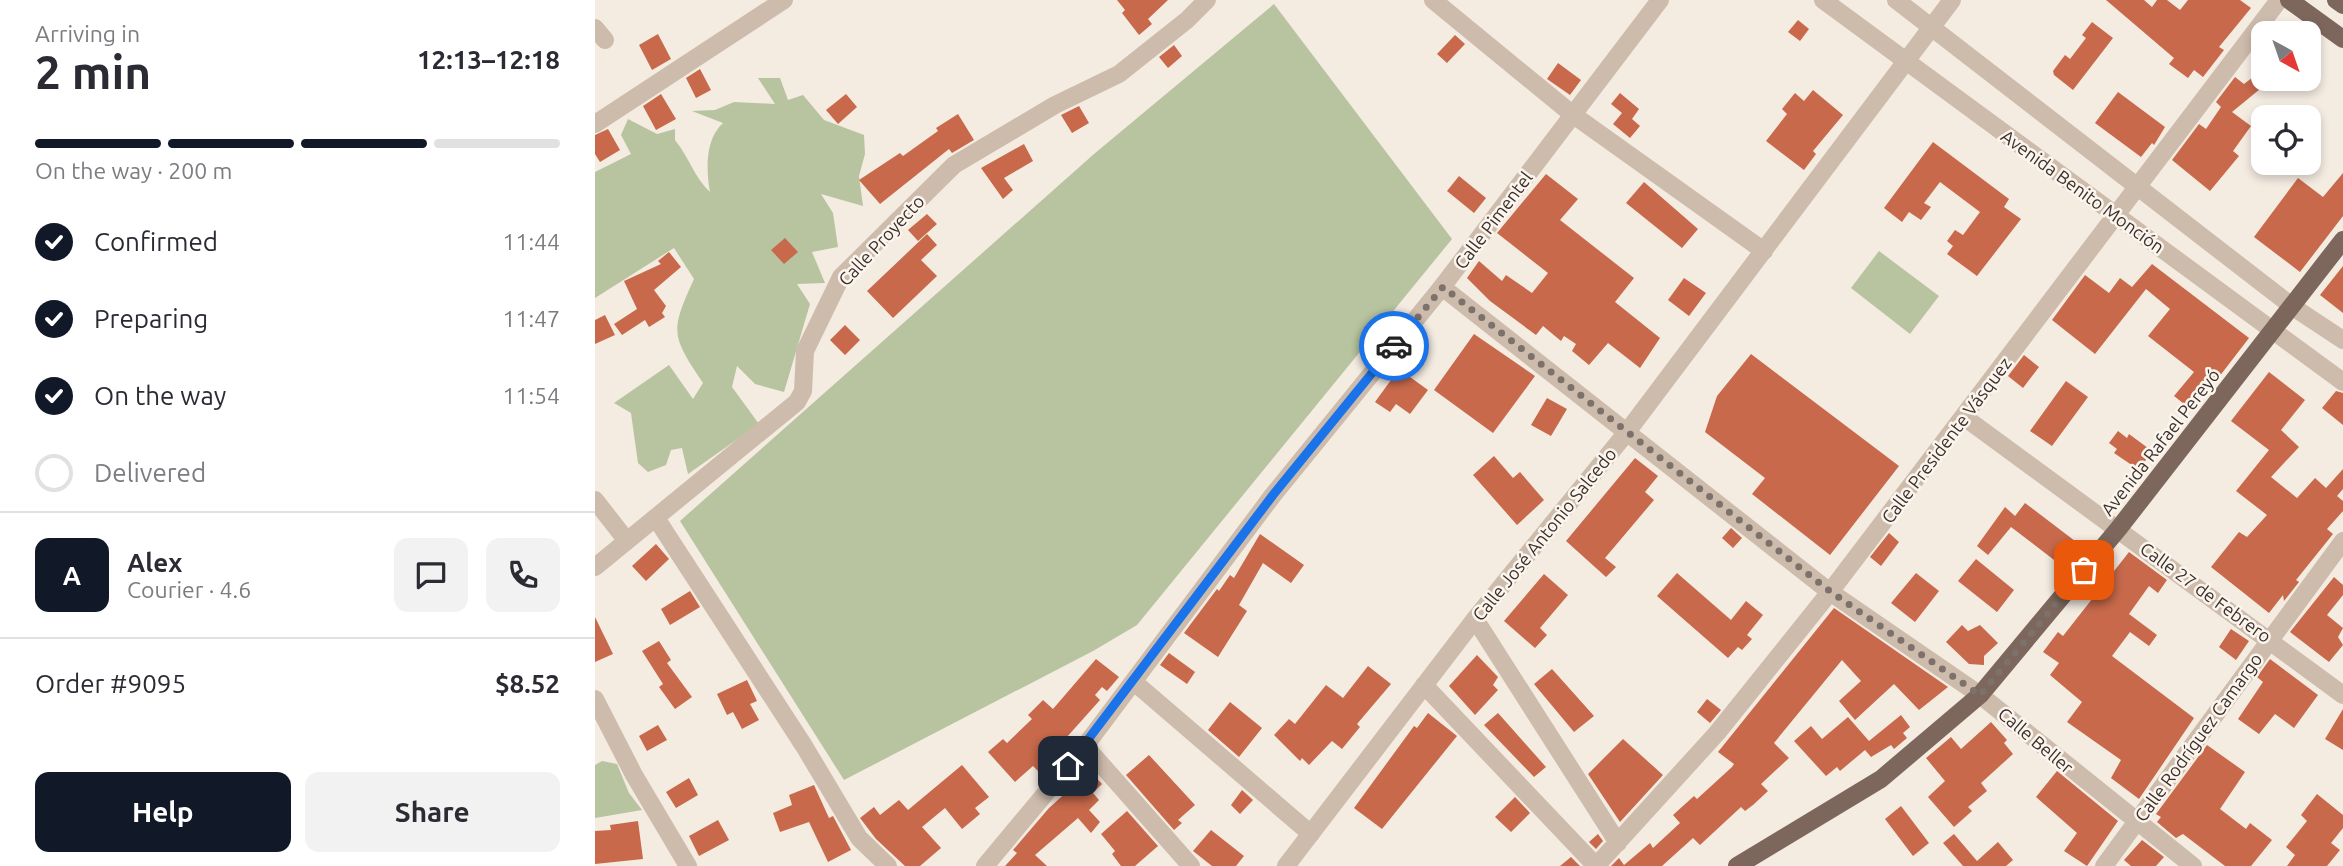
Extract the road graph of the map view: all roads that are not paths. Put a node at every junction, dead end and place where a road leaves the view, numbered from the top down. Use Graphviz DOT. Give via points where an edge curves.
graph roads {
  1 [pos="785,0"];
  2 [pos="1207,0"];
  3 [pos="1433,0"];
  4 [pos="1660,0"];
  5 [pos="1823,0"];
  6 [pos="1896,0"];
  7 [pos="1952,0"];
  8 [pos="2279,0"];
  9 [pos="2289,0"];
  10 [pos="2336,0"];
  11 [pos="2343,5"];
  12 [pos="1933,26"];
  13 [pos="2343,39"];
  14 [pos="1905,62"];
  15 [pos="1572,114"];
  16 [pos="595,124"];
  17 [pos="2138,185"];
  18 [pos="2115,212"];
  19 [pos="2343,240"];
  20 [pos="1764,251"];
  21 [pos="1443,287"];
  22 [pos="2293,307"];
  23 [pos="2273,333"];
  24 [pos="2343,340"];
  25 [pos="2343,382"];
  26 [pos="1964,417"];
  27 [pos="1627,432"];
  28 [pos="595,500"];
  29 [pos="656,518"];
  30 [pos="2119,528"];
  31 [pos="627,541"];
  32 [pos="2343,541"];
  33 [pos="595,567"];
  34 [pos="1831,592"];
  35 [pos="1475,620"];
  36 [pos="2270,638"];
  37 [pos="1134,682"];
  38 [pos="1424,685"];
  39 [pos="1980,695"];
  40 [pos="2343,695"];
  41 [pos="595,699"];
  42 [pos="1085,746"];
  43 [pos="2136,823"];
  44 [pos="1311,834"];
  45 [pos="1618,844"];
  46 [pos="688,866"];
  47 [pos="888,866"];
  48 [pos="985,866"];
  49 [pos="1191,866"];
  50 [pos="1286,866"];
  51 [pos="1596,866"];
  52 [pos="1737,866"];
  53 [pos="2104,866"];
  54 [pos="2193,866"];
  1 -- 16 [label="street"];
  2 -- 29 [label="street, Calle Proyecto" via="1119,74 954,164 841,277 805,351 803,391 797,402"];
  3 -- 15 [label="street"];
  4 -- 15 [label="street, Calle Pimentel"];
  5 -- 14 [label="street, Avenida Benito Monción"];
  6 -- 12 [label="street, Avenida Benito Monción"];
  7 -- 12 [label="street, Calle José Antonio Salcedo"];
  8 -- 17 [label="street, Calle Presidente Vásquez"];
  9 -- 13 [label="main road"];
  10 -- 11 [label="main road"];
  12 -- 14 [label="street, Calle José Antonio Salcedo"];
  12 -- 17 [label="street, Avenida Benito Monción"];
  14 -- 18 [label="street, Avenida Benito Monción"];
  14 -- 20 [label="street, Calle José Antonio Salcedo"];
  15 -- 20 [label="street"];
  15 -- 21 [label="street, Calle Pimentel"];
  17 -- 18 [label="street, Calle Presidente Vásquez"];
  17 -- 22 [label="street, Avenida Benito Monción"];
  18 -- 23 [label="street, Avenida Benito Monción"];
  18 -- 26 [label="street, Calle Presidente Vásquez"];
  19 -- 22 [label="main road, Avenida Rafael Pereyó"];
  20 -- 27 [label="street, Calle José Antonio Salcedo"];
  21 -- 27 [label="street, Calle Beller"];
  21 -- 37 [label="street, Calle Pimentel" via="1273,495"];
  22 -- 23 [label="main road, Avenida Rafael Pereyó"];
  22 -- 24 [label="street, Avenida Benito Monción"];
  23 -- 25 [label="street, Avenida Benito Monción"];
  23 -- 30 [label="main road, Avenida Rafael Pereyó"];
  26 -- 30 [label="street, Calle 27 de Febrero"];
  26 -- 34 [label="street, Calle Presidente Vásquez"];
  27 -- 34 [label="street, Calle Beller"];
  27 -- 35 [label="street, Calle José Antonio Salcedo"];
  28 -- 31 [label="street"];
  29 -- 31 [label="street, Calle Proyecto"];
  29 -- 47 [label="street" via="859,838"];
  30 -- 36 [label="street, Calle 27 de Febrero"];
  30 -- 39 [label="main road, Avenida Rafael Pereyó"];
  31 -- 33 [label="street, Calle Proyecto"];
  32 -- 36 [label="street, Calle Rodríguez Camargo"];
  34 -- 39 [label="street, Calle Beller"];
  34 -- 45 [label="street, Calle Presidente Vásquez" via="1717,733"];
  35 -- 38 [label="street, Calle José Antonio Salcedo"];
  35 -- 45 [label="street"];
  36 -- 40 [label="street, Calle 27 de Febrero"];
  36 -- 43 [label="street, Calle Rodríguez Camargo"];
  37 -- 42 [label="street, Calle Pimentel"];
  37 -- 44 [label="street"];
  38 -- 44 [label="street, Calle José Antonio Salcedo"];
  38 -- 51 [label="street"];
  39 -- 43 [label="street, Calle Beller"];
  39 -- 52 [label="main road, Avenida Rafael Pereyó" via="1881,779"];
  41 -- 46 [label="street"];
  42 -- 48 [label="street, Calle Pimentel"];
  42 -- 49 [label="street"];
  43 -- 53 [label="street, Calle Rodríguez Camargo"];
  43 -- 54 [label="street, Calle Beller"];
  44 -- 50 [label="street, Calle José Antonio Salcedo"];
  45 -- 51 [label="street, Calle Presidente Vásquez"];
}
